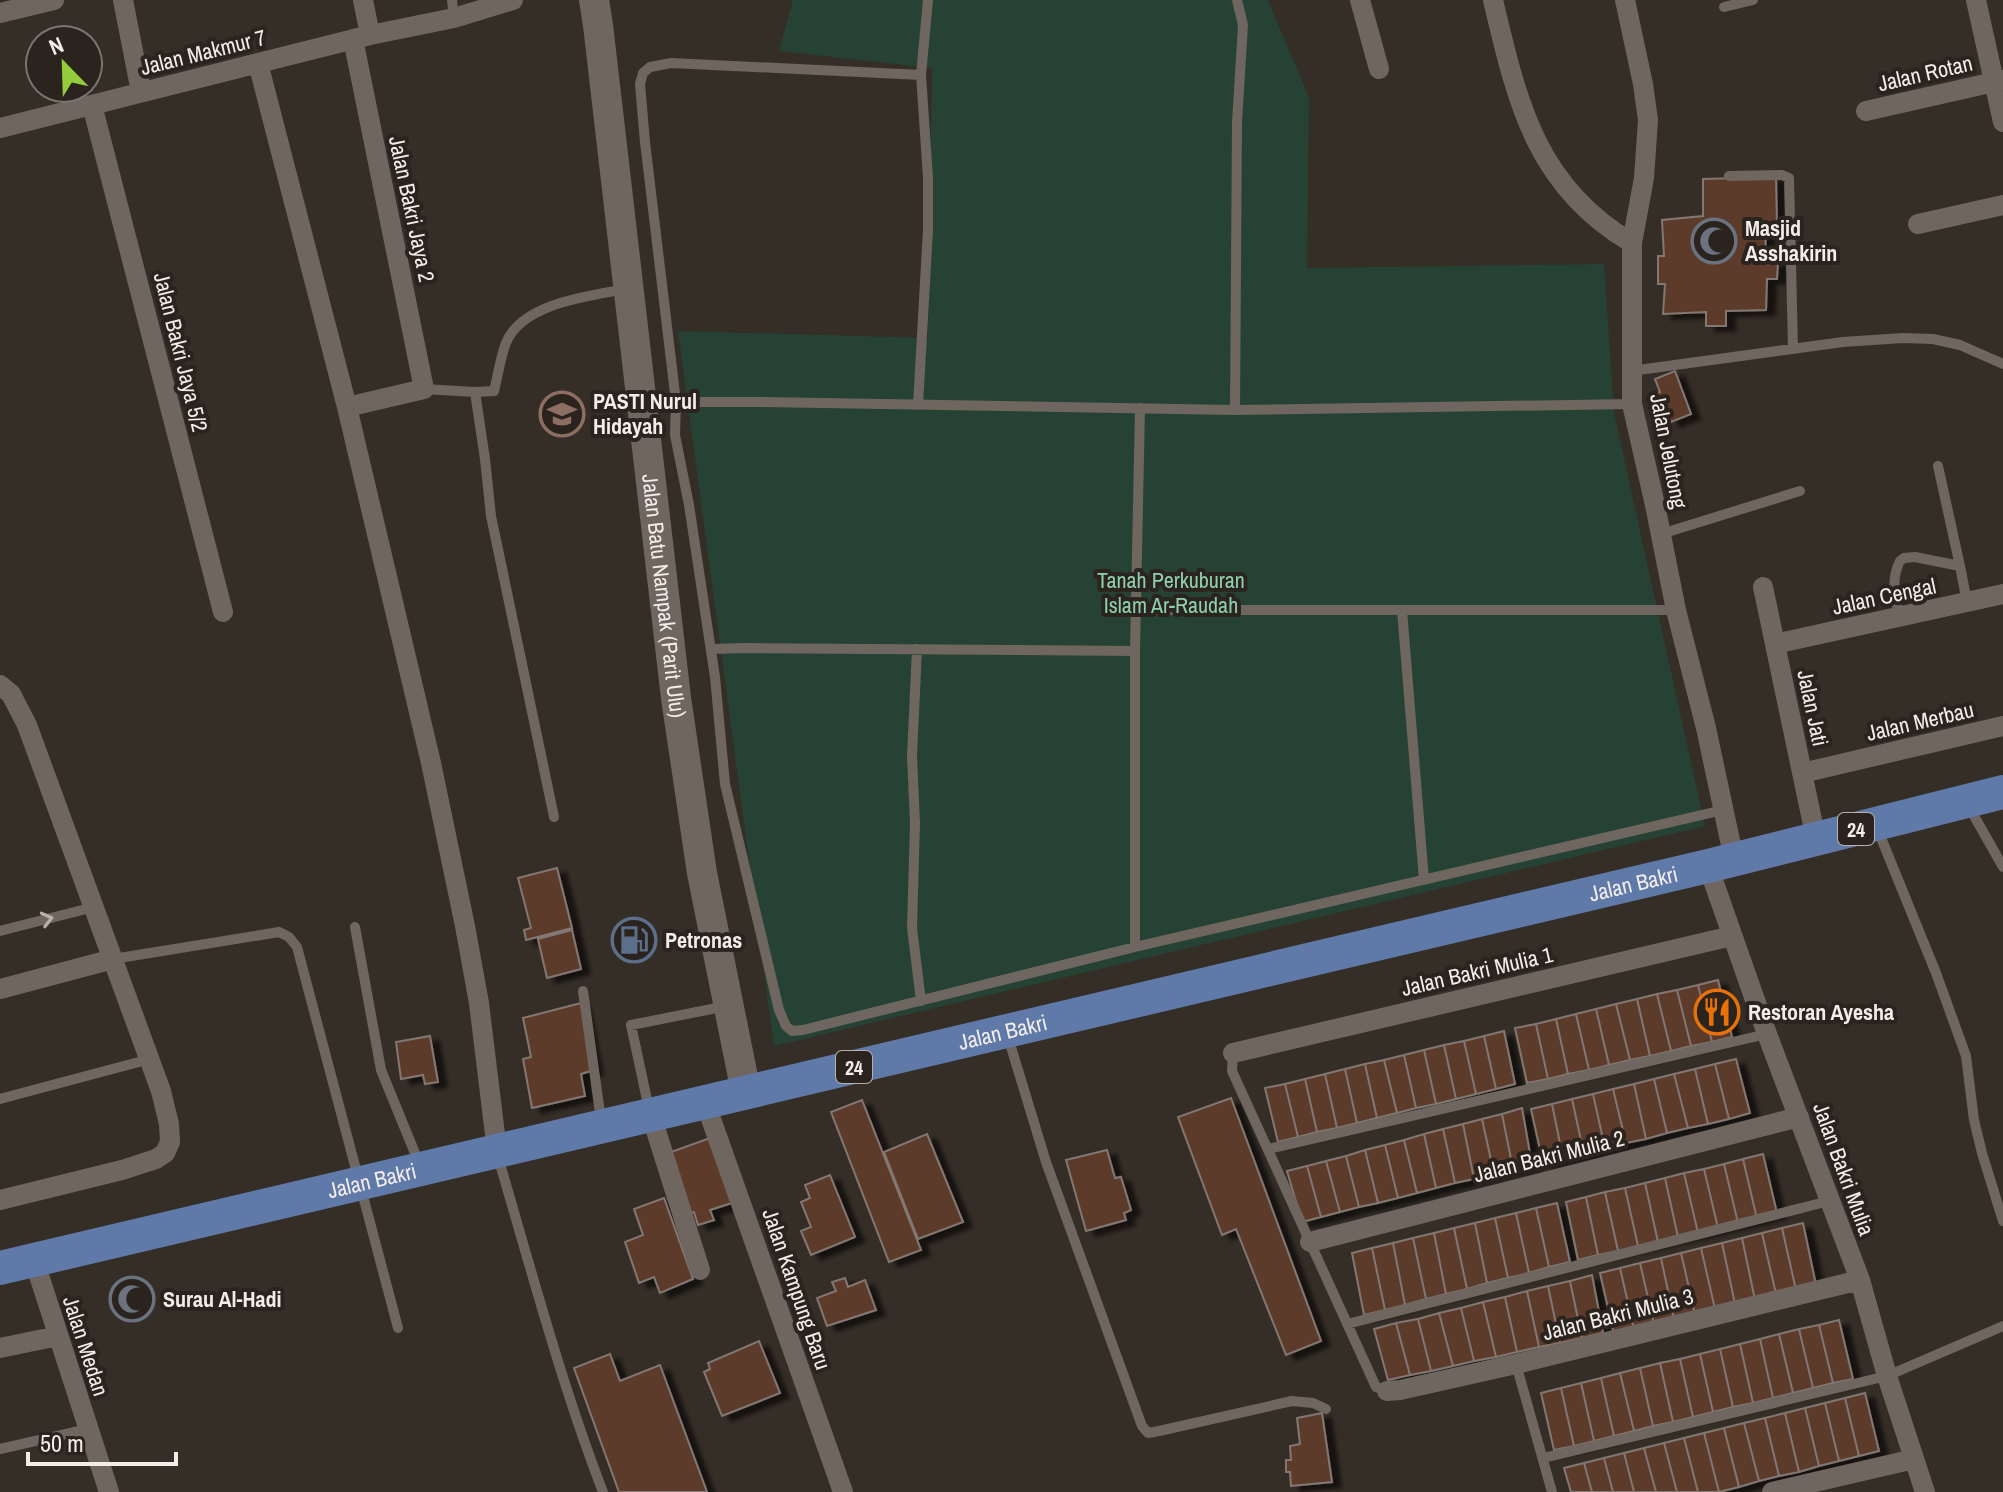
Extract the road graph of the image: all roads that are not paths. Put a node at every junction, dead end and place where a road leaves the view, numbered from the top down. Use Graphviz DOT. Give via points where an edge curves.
graph roads {
  1 [pos="54,0"];
  2 [pos="123,0"];
  3 [pos="363,0"];
  4 [pos="513,0"];
  5 [pos="594,0"];
  6 [pos="928,0"];
  7 [pos="1237,0"];
  8 [pos="1360,0"];
  9 [pos="1493,0"];
  10 [pos="1625,0"];
  11 [pos="1753,0"];
  12 [pos="1976,0"];
  13 [pos="1724,7"];
  14 [pos="453,9"];
  15 [pos="0,13"];
  16 [pos="362,37"];
  17 [pos="258,63"];
  18 [pos="1379,69"];
  19 [pos="921,75"];
  20 [pos="1998,81"];
  21 [pos="141,92"];
  22 [pos="92,105"];
  23 [pos="1866,111"];
  24 [pos="2003,122"];
  25 [pos="0,128"];
  26 [pos="1729,176"];
  27 [pos="2003,205"];
  28 [pos="1918,224"];
  29 [pos="1632,243"];
  30 [pos="630,288"];
  31 [pos="1793,349"];
  32 [pos="2003,364"];
  33 [pos="1631,371"];
  34 [pos="424,389"];
  35 [pos="475,392"];
  36 [pos="676,402"];
  37 [pos="1632,404"];
  38 [pos="643,405"];
  39 [pos="918,405"];
  40 [pos="347,407"];
  41 [pos="1140,408"];
  42 [pos="1235,410"];
  43 [pos="1938,466"];
  44 [pos="1800,491"];
  45 [pos="1661,534"];
  46 [pos="1960,566"];
  47 [pos="1763,587"];
  48 [pos="2003,594"];
  49 [pos="1967,602"];
  50 [pos="1136,610"];
  51 [pos="1402,610"];
  52 [pos="1676,610"];
  53 [pos="223,612"];
  54 [pos="1900,616"];
  55 [pos="1775,644"];
  56 [pos="711,649"];
  57 [pos="917,649"];
  58 [pos="1135,651"];
  59 [pos="0,685"];
  60 [pos="2003,726"];
  61 [pos="1802,773"];
  62 [pos="2003,792"];
  63 [pos="1966,801"];
  64 [pos="1723,810"];
  65 [pos="554,817"];
  66 [pos="1875,824"];
  67 [pos="1816,839"];
  68 [pos="1721,863"];
  69 [pos="2003,867"];
  70 [pos="1424,880"];
  71 [pos="94,907"];
  72 [pos="355,927"];
  73 [pos="0,931"];
  74 [pos="1732,936"];
  75 [pos="1135,947"];
  76 [pos="113,959"];
  77 [pos="0,989"];
  78 [pos="583,991"];
  79 [pos="921,1001"];
  80 [pos="729,1005"];
  81 [pos="1007,1031"];
  82 [pos="1767,1034"];
  83 [pos="1233,1053"];
  84 [pos="150,1059"];
  85 [pos="746,1092"];
  86 [pos="0,1099"];
  87 [pos="705,1102"];
  88 [pos="651,1115"];
  89 [pos="1799,1117"];
  90 [pos="601,1126"];
  91 [pos="1268,1149"];
  92 [pos="497,1151"];
  93 [pos="421,1169"];
  94 [pos="360,1183"];
  95 [pos="0,1200"];
  96 [pos="1829,1201"];
  97 [pos="2003,1221"];
  98 [pos="1310,1242"];
  99 [pos="34,1260"];
  100 [pos="0,1268"];
  101 [pos="700,1270"];
  102 [pos="1860,1280"];
  103 [pos="1347,1324"];
  104 [pos="2003,1326"];
  105 [pos="398,1328"];
  106 [pos="58,1336"];
  107 [pos="0,1348"];
  108 [pos="1516,1364"];
  109 [pos="1887,1376"];
  110 [pos="1387,1391"];
  111 [pos="1326,1409"];
  112 [pos="88,1429"];
  113 [pos="0,1449"];
  114 [pos="1543,1458"];
  115 [pos="1914,1459"];
  116 [pos="109,1492"];
  117 [pos="603,1492"];
  118 [pos="843,1492"];
  119 [pos="1552,1492"];
  120 [pos="1772,1492"];
  121 [pos="1925,1492"];
  1 -- 15 [label="street"];
  2 -- 21 [label="street"];
  3 -- 16 [label="street, Jalan Bakri Jaya 2"];
  4 -- 14 [label="street, Jalan Makmur 7"];
  5 -- 30 [label="street, Jalan Batu Nampak (Parit Ulu)"];
  6 -- 19 [label="lane"];
  7 -- 42 [label="lane" via="1243,25"];
  8 -- 18 [label="street"];
  9 -- 29 [label="street" via="1516,88 1539,148 1575,198"];
  10 -- 29 [label="street, Jalan Jelutong" via="1648,120"];
  11 -- 13 [label="lane"];
  12 -- 20 [label="street"];
  14 -- 16 [label="street, Jalan Makmur 7"];
  16 -- 17 [label="street, Jalan Makmur 7"];
  16 -- 34 [label="street, Jalan Bakri Jaya 2"];
  17 -- 21 [label="street, Jalan Makmur 7"];
  17 -- 40 [label="street"];
  19 -- 36 [label="lane" via="671,63 643,73 645,142"];
  19 -- 39 [label="lane" via="928,230"];
  20 -- 23 [label="street, Jalan Rotan"];
  20 -- 24 [label="street"];
  21 -- 22 [label="street, Jalan Makmur 7"];
  22 -- 25 [label="street, Jalan Makmur 7"];
  22 -- 53 [label="street, Jalan Bakri Jaya 5/2"];
  26 -- 31 [label="lane" via="1789,178"];
  27 -- 28 [label="street"];
  29 -- 33 [label="street, Jalan Jelutong"];
  30 -- 35 [label="lane" via="576,298 522,321 505,344 494,391"];
  30 -- 38 [label="street, Jalan Batu Nampak (Parit Ulu)"];
  31 -- 32 [label="lane" via="1933,339"];
  31 -- 33 [label="lane"];
  33 -- 37 [label="street, Jalan Jelutong"];
  34 -- 35 [label="lane"];
  34 -- 40 [label="street"];
  35 -- 65 [label="lane" via="491,516"];
  36 -- 38 [label="lane"];
  36 -- 39 [label="lane"];
  36 -- 56 [label="lane" via="675,435"];
  37 -- 42 [label="lane"];
  37 -- 45 [label="street, Jalan Jelutong"];
  38 -- 80 [label="street, Jalan Batu Nampak (Parit Ulu)" via="676,698 702,873"];
  39 -- 41 [label="lane"];
  40 -- 92 [label="street" via="465,926"];
  41 -- 42 [label="lane"];
  41 -- 50 [label="lane"];
  43 -- 46 [label="lane"];
  44 -- 45 [label="lane"];
  45 -- 52 [label="street, Jalan Jelutong"];
  46 -- 49 [label="lane"];
  46 -- 54 [label="lane" via="1909,557 1900,561 1895,594"];
  47 -- 55 [label="street, Jalan Jati"];
  48 -- 49 [label="street, Jalan Cengal"];
  49 -- 54 [label="street, Jalan Cengal"];
  50 -- 51 [label="lane"];
  50 -- 58 [label="lane"];
  51 -- 52 [label="lane"];
  51 -- 70 [label="lane"];
  52 -- 64 [label="street, Jalan Jelutong"];
  54 -- 55 [label="street, Jalan Cengal"];
  55 -- 61 [label="street, Jalan Jati"];
  56 -- 57 [label="lane"];
  56 -- 79 [label="lane" via="725,784 786,1026 803,1030"];
  57 -- 58 [label="lane"];
  57 -- 79 [label="lane" via="912,928"];
  58 -- 75 [label="lane"];
  59 -- 71 [label="street" via="11,694 27,725"];
  60 -- 61 [label="street, Jalan Merbau"];
  61 -- 67 [label="street, Jalan Jati"];
  62 -- 63 [label="main road, Jalan Bakri / 24"];
  63 -- 66 [label="main road, Jalan Bakri / 24"];
  63 -- 69 [label="lane"];
  64 -- 68 [label="street, Jalan Jelutong"];
  64 -- 70 [label="lane"];
  66 -- 67 [label="main road, Jalan Bakri / 24"];
  66 -- 97 [label="lane" via="1966,1056 1974,1120"];
  67 -- 68 [label="main road, Jalan Bakri / 24"];
  68 -- 74 [label="street, Jalan Bakri Mulia"];
  68 -- 81 [label="main road, Jalan Bakri / 24"];
  70 -- 75 [label="lane"];
  73 -- 71 [label="lane, one-way"];
  71 -- 76 [label="street"];
  72 -- 93 [label="lane" via="381,1070"];
  74 -- 82 [label="street, Jalan Bakri Mulia"];
  74 -- 83 [label="street, Jalan Bakri Mulia 1"];
  75 -- 79 [label="lane"];
  76 -- 77 [label="street"];
  76 -- 84 [label="street"];
  76 -- 94 [label="lane" via="279,932 289,937 297,947"];
  78 -- 90 [label="lane"];
  80 -- 85 [label="street, Jalan Batu Nampak (Parit Ulu)"];
  80 -- 88 [label="lane" via="631,1025"];
  81 -- 85 [label="main road, Jalan Bakri / 24"];
  81 -- 111 [label="lane" via="1046,1162 1142,1426 1148,1433 1292,1401"];
  82 -- 89 [label="street, Jalan Bakri Mulia"];
  82 -- 91 [label="lane"];
  83 -- 91 [label="lane" via="1232,1071"];
  84 -- 86 [label="lane"];
  84 -- 95 [label="street" via="169,1124 165,1153 122,1170"];
  85 -- 87 [label="main road, Jalan Bakri / 24"];
  87 -- 88 [label="main road, Jalan Bakri / 24"];
  87 -- 118 [label="street, Jalan Kampung Baru"];
  88 -- 90 [label="main road, Jalan Bakri / 24"];
  88 -- 101 [label="street"];
  89 -- 96 [label="street, Jalan Bakri Mulia"];
  89 -- 98 [label="street, Jalan Bakri Mulia 2"];
  90 -- 92 [label="main road, Jalan Bakri / 24"];
  91 -- 98 [label="lane"];
  92 -- 93 [label="main road, Jalan Bakri / 24"];
  92 -- 117 [label="lane" via="556,1356"];
  93 -- 94 [label="main road, Jalan Bakri / 24"];
  94 -- 99 [label="main road, Jalan Bakri / 24"];
  94 -- 105 [label="lane"];
  96 -- 102 [label="street, Jalan Bakri Mulia"];
  96 -- 103 [label="lane"];
  98 -- 103 [label="lane"];
  99 -- 100 [label="main road, Jalan Bakri / 24"];
  99 -- 106 [label="street, Jalan Medan"];
  102 -- 108 [label="street, Jalan Bakri Mulia 3"];
  102 -- 109 [label="street, Jalan Bakri Mulia"];
  103 -- 110 [label="lane" via="1376,1387"];
  104 -- 109 [label="lane"];
  106 -- 107 [label="street"];
  106 -- 112 [label="street, Jalan Medan"];
  108 -- 110 [label="street, Jalan Bakri Mulia 3"];
  108 -- 114 [label="lane"];
  109 -- 114 [label="lane"];
  109 -- 115 [label="street, Jalan Bakri Mulia"];
  112 -- 113 [label="lane"];
  112 -- 116 [label="street, Jalan Medan"];
  114 -- 119 [label="lane"];
  115 -- 120 [label="street"];
  115 -- 121 [label="street, Jalan Bakri Mulia"];
}
